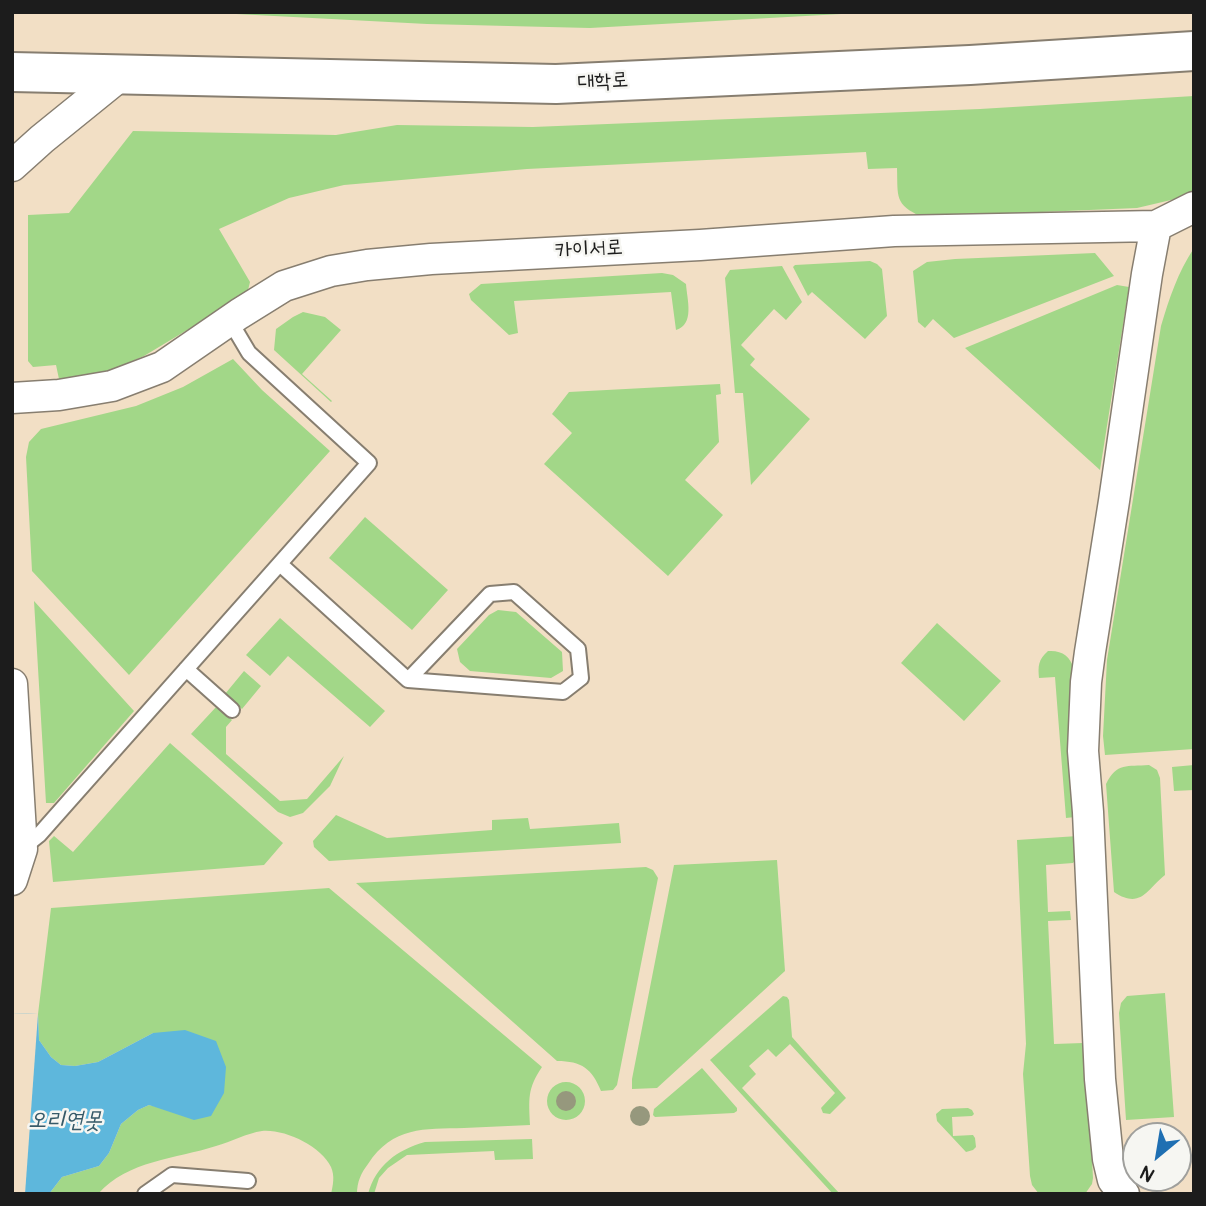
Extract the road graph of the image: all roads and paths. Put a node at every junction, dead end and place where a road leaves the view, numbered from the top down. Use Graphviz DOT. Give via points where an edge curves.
graph roads {
  1 [pos="1194,51"];
  2 [pos="12,72"];
  3 [pos="121,75"];
  4 [pos="12,166"];
  5 [pos="1194,207"];
  6 [pos="1156,226"];
  7 [pos="230,321"];
  8 [pos="12,398"];
  9 [pos="280,564"];
  10 [pos="186,670"];
  11 [pos="408,680"];
  12 [pos="12,684"];
  13 [pos="232,710"];
  14 [pos="22,849"];
  15 [pos="12,880"];
  16 [pos="248,1181"];
  17 [pos="1113,1189"];
  18 [pos="145,1194"];
  1 -- 3 [label="main road, 대학로" via="556,84"];
  2 -- 3 [label="main road, 대학로"];
  3 -- 4 [label="street"];
  5 -- 6 [label="street, 카이서로"];
  6 -- 7 [label="street, 카이서로" via="894,231 367,265 284,286"];
  6 -- 17 [label="street" via="1086,682 1083,751 1100,1079"];
  7 -- 8 [label="street, 카이서로" via="162,367 112,386"];
  7 -- 9 [label="lane" via="249,353 369,463"];
  9 -- 10 [label="lane"];
  9 -- 11 [label="lane"];
  10 -- 13 [label="lane"];
  10 -- 14 [label="lane"];
  11 -- 11 [label="lane" via="563,692 581,678 578,649 514,592 490,594"];
  12 -- 14 [label="street"];
  14 -- 15 [label="street"];
  16 -- 18 [label="lane" via="172,1175"];
}
